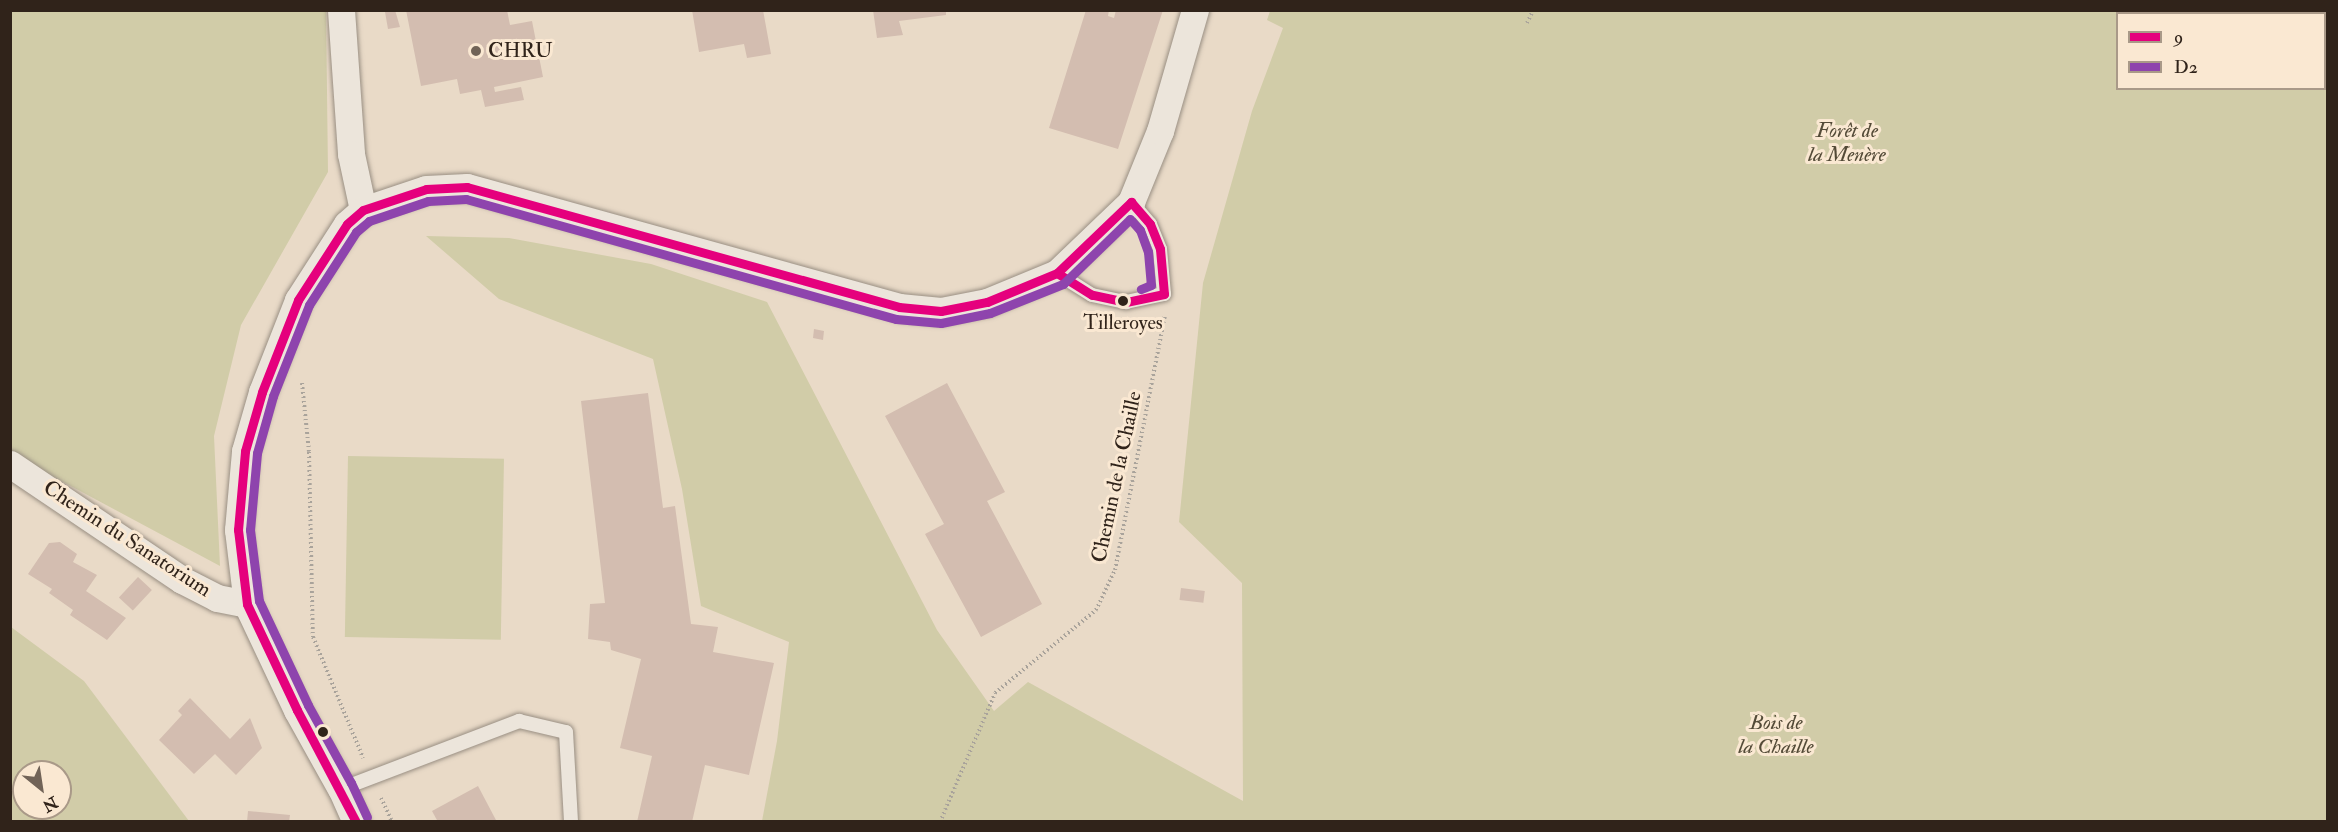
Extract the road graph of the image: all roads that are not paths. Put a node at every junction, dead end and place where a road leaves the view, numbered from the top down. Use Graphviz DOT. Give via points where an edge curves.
graph roads {
  1 [pos="341,10"];
  2 [pos="1195,10"];
  3 [pos="1131,202"];
  4 [pos="363,210"];
  5 [pos="1057,273"];
  6 [pos="10,464"];
  7 [pos="247,604"];
  8 [pos="341,789"];
  9 [pos="356,822"];
  10 [pos="571,822"];
  1 -- 4 [label="street" via="351,154"];
  2 -- 3 [label="street, Chemin du Sanatorium" via="1160,131"];
  3 -- 5 [label="street, Chemin du Sanatorium"];
  3 -- 5 [label="lane" via="1150,224 1160,249 1164,294 1126,302 1092,296"];
  4 -- 5 [label="street, Chemin du Sanatorium" via="426,189 467,187 899,307 941,311 987,302"];
  4 -- 7 [label="street, Chemin du Sanatorium" via="347,224 298,300 262,392 245,451 238,530"];
  6 -- 7 [label="street, Chemin du Sanatorium" via="182,580 217,598"];
  7 -- 8 [label="street, Chemin du Sanatorium" via="297,710"];
  8 -- 9 [label="street, Chemin du Sanatorium"];
  8 -- 10 [label="lane" via="519,721 567,732"];
}
